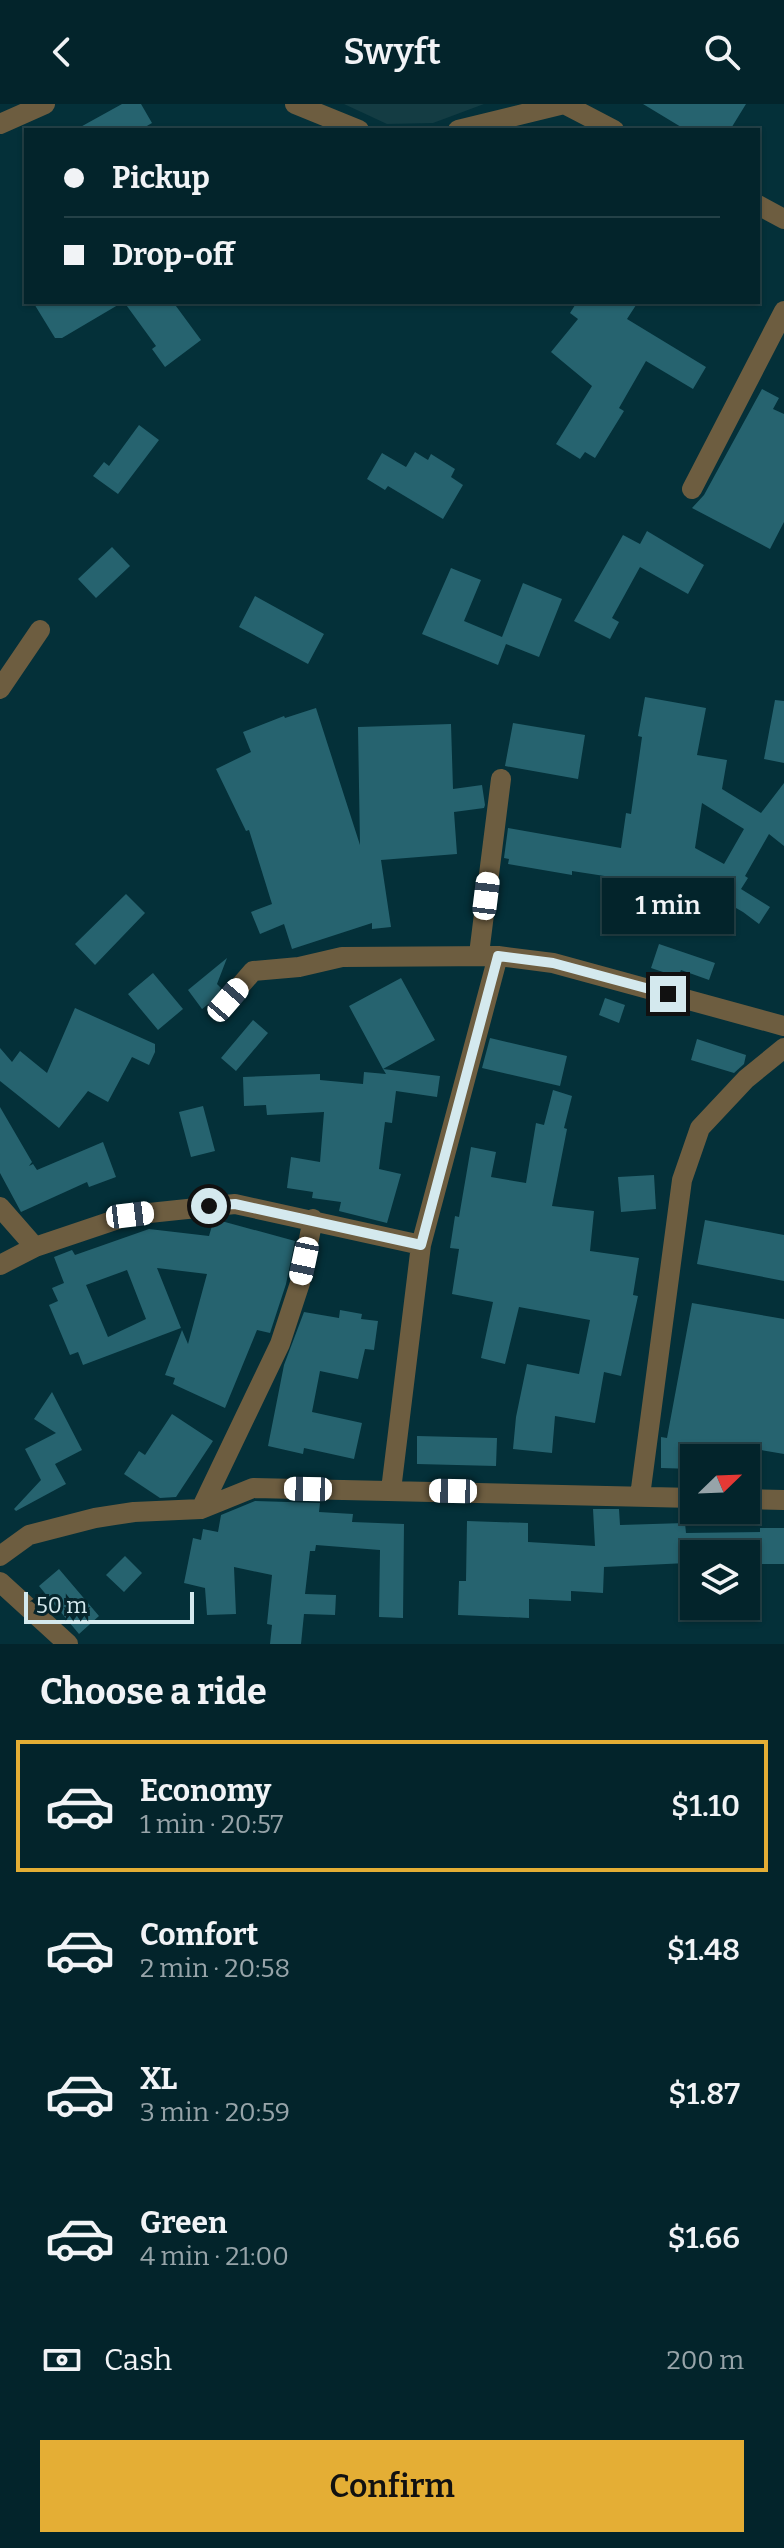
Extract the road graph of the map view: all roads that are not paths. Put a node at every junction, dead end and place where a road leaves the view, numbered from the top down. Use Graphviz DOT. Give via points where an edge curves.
graph roads {
  1 [pos="45,104"];
  2 [pos="295,104"];
  3 [pos="564,104"];
  4 [pos="0,124"];
  5 [pos="354,128"];
  6 [pos="466,128"];
  7 [pos="610,128"];
  8 [pos="760,206"];
  9 [pos="784,219"];
  10 [pos="784,311"];
  11 [pos="692,489"];
  12 [pos="40,630"];
  13 [pos="0,689"];
  14 [pos="501,779"];
  15 [pos="488,955"];
  16 [pos="228,1000"];
  17 [pos="784,1026"];
  18 [pos="784,1048"];
  19 [pos="0,1207"];
  20 [pos="313,1219"];
  21 [pos="421,1245"];
  22 [pos="35,1247"];
  23 [pos="0,1265"];
  24 [pos="391,1490"];
  25 [pos="640,1496"];
  26 [pos="680,1497"];
  27 [pos="760,1499"];
  28 [pos="784,1500"];
  29 [pos="201,1509"];
  30 [pos="0,1556"];
  31 [pos="0,1582"];
  32 [pos="68,1644"];
  1 -- 4 [label="street"];
  2 -- 5 [label="street"];
  3 -- 6 [label="street"];
  3 -- 7 [label="street"];
  8 -- 9 [label="street"];
  10 -- 11 [label="street"];
  12 -- 13 [label="street"];
  14 -- 15 [label="street"];
  15 -- 16 [label="street" via="342,957 253,971"];
  15 -- 17 [label="street" via="553,963"];
  15 -- 21 [label="street"];
  18 -- 25 [label="street" via="700,1128 682,1180"];
  19 -- 22 [label="street"];
  20 -- 21 [label="street"];
  20 -- 22 [label="street" via="235,1204 130,1215"];
  20 -- 29 [label="street" via="280,1344"];
  21 -- 24 [label="street"];
  22 -- 23 [label="street"];
  24 -- 25 [label="street"];
  24 -- 29 [label="street" via="253,1488"];
  25 -- 26 [label="street"];
  27 -- 28 [label="street"];
  29 -- 30 [label="street" via="95,1518 29,1535"];
  31 -- 32 [label="street"];
}
